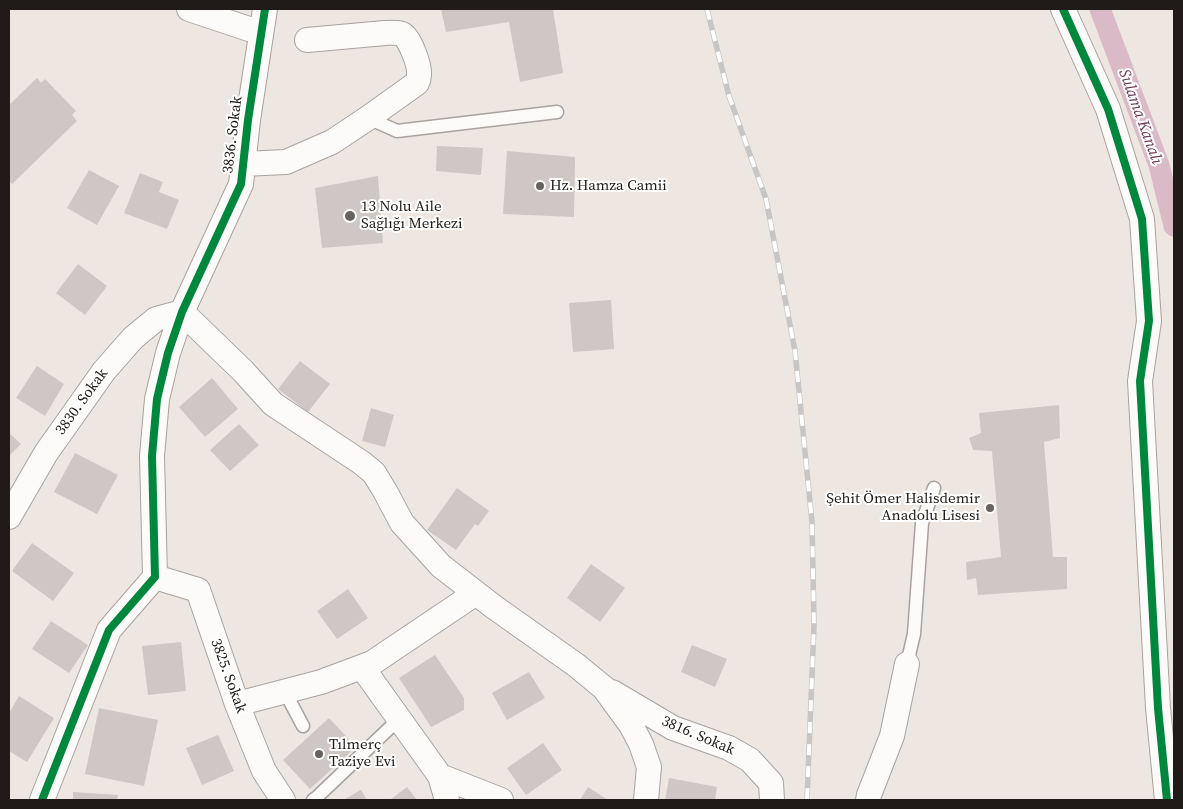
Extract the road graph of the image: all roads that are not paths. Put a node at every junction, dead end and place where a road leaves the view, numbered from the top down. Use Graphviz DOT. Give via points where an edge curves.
graph roads {
  1 [pos="189,9"];
  2 [pos="265,9"];
  3 [pos="1063,9"];
  4 [pos="262,32"];
  5 [pos="307,40"];
  6 [pos="557,112"];
  7 [pos="368,118"];
  8 [pos="243,164"];
  9 [pos="182,312"];
  10 [pos="934,488"];
  11 [pos="9,518"];
  12 [pos="154,577"];
  13 [pos="476,594"];
  14 [pos="907,664"];
  15 [pos="362,667"];
  16 [pos="604,688"];
  17 [pos="285,692"];
  18 [pos="237,704"];
  19 [pos="399,719"];
  20 [pos="303,726"];
  21 [pos="440,776"];
  22 [pos="42,800"];
  23 [pos="282,800"];
  24 [pos="312,800"];
  25 [pos="448,800"];
  26 [pos="501,800"];
  27 [pos="646,800"];
  28 [pos="772,800"];
  29 [pos="868,800"];
  30 [pos="1167,800"];
  1 -- 4 [label="street"];
  2 -- 4 [label="street, 3836. Sokak"];
  3 -- 30 [label="street" via="1108,109 1142,219 1149,321 1140,381 1158,708"];
  4 -- 8 [label="street, 3836. Sokak"];
  5 -- 7 [label="street" via="385,32 398,33 406,38 419,71 417,83"];
  6 -- 7 [label="lane" via="396,131"];
  7 -- 8 [label="street" via="332,142 286,162"];
  8 -- 9 [label="street, 3836. Sokak" via="240,184"];
  9 -- 11 [label="street, 3830. Sokak" via="156,320 132,338 104,370 46,453"];
  9 -- 12 [label="street, 3836. Sokak" via="168,353 156,408 152,456"];
  9 -- 13 [label="street" via="273,404 374,473 402,523 441,566"];
  10 -- 14 [label="lane" via="922,523 914,634"];
  12 -- 18 [label="street, 3825. Sokak" via="198,590"];
  12 -- 22 [label="street" via="109,630"];
  13 -- 15 [label="street"];
  13 -- 16 [label="street" via="576,664"];
  14 -- 29 [label="street" via="892,736"];
  15 -- 17 [label="street"];
  15 -- 19 [label="street"];
  16 -- 27 [label="street" via="641,744 649,767"];
  16 -- 28 [label="street, 3816. Sokak" via="673,728 729,748 750,760 772,783"];
  17 -- 18 [label="street"];
  17 -- 20 [label="lane"];
  18 -- 23 [label="street, 3825. Sokak" via="264,771"];
  19 -- 21 [label="street"];
  19 -- 24 [label="lane"];
  21 -- 25 [label="street"];
  21 -- 26 [label="street"];
}
